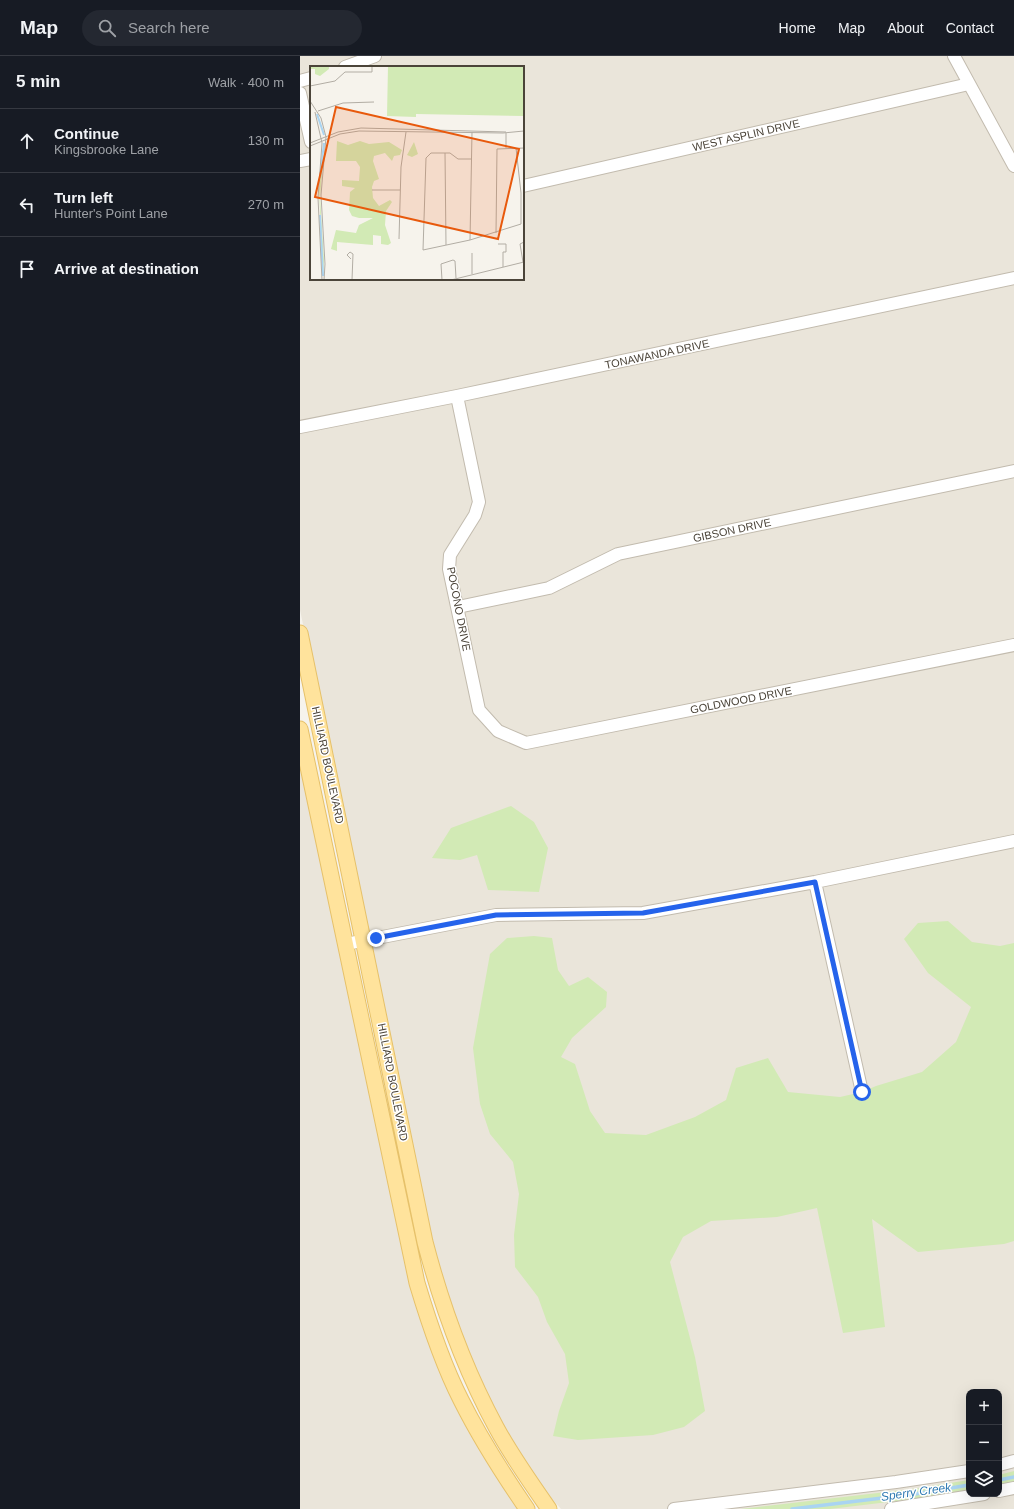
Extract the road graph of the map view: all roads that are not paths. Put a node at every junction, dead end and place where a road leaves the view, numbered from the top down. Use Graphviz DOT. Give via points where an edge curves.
graph roads {
  1 [pos="375,56"];
  2 [pos="954,56"];
  3 [pos="348,66"];
  4 [pos="310,78"];
  5 [pos="300,81"];
  6 [pos="969,84"];
  7 [pos="300,93"];
  8 [pos="310,138"];
  9 [pos="310,159"];
  10 [pos="300,161"];
  11 [pos="1014,166"];
  12 [pos="524,186"];
  13 [pos="1014,278"];
  14 [pos="457,396"];
  15 [pos="300,427"];
  16 [pos="1014,471"];
  17 [pos="458,607"];
  18 [pos="300,633"];
  19 [pos="1014,645"];
  20 [pos="479,710"];
  21 [pos="300,729"];
  22 [pos="1014,841"];
  23 [pos="815,882"];
  24 [pos="364,940"];
  25 [pos="346,944"];
  26 [pos="862,1092"];
  27 [pos="1014,1461"];
  28 [pos="1002,1464"];
  29 [pos="966,1471"];
  30 [pos="1014,1488"];
  31 [pos="1002,1490"];
  32 [pos="966,1497"];
  33 [pos="527,1509"];
  34 [pos="549,1509"];
  35 [pos="674,1509"];
  36 [pos="891,1509"];
  1 -- 3 [label="street"];
  2 -- 6 [label="street"];
  4 -- 5 [label="street"];
  6 -- 11 [label="street"];
  6 -- 12 [label="street, WEST ASPLIN DRIVE"];
  7 -- 8 [label="street"];
  9 -- 10 [label="street"];
  13 -- 14 [label="street, TONAWANDA DRIVE"];
  14 -- 15 [label="street, TONAWANDA DRIVE"];
  14 -- 17 [label="street, POCONO DRIVE" via="479,502 475,515 450,555 449,569"];
  16 -- 17 [label="street, GIBSON DRIVE" via="618,554 549,588"];
  17 -- 20 [label="street, POCONO DRIVE"];
  18 -- 24 [label="main road, HILLIARD BOULEVARD"];
  19 -- 20 [label="street, GOLDWOOD DRIVE" via="526,743 498,731"];
  21 -- 25 [label="main road, HILLIARD BOULEVARD"];
  22 -- 23 [label="street"];
  23 -- 24 [label="street" via="643,913 496,915"];
  23 -- 26 [label="street"];
  24 -- 25 [label="street"];
  24 -- 34 [label="main road, HILLIARD BOULEVARD" via="425,1242 439,1295 458,1347 493,1421"];
  25 -- 33 [label="main road, HILLIARD BOULEVARD" via="404,1228 429,1323 460,1400 488,1450"];
  27 -- 28 [label="street"];
  29 -- 35 [label="street"];
  30 -- 31 [label="street"];
  32 -- 36 [label="street"];
}
